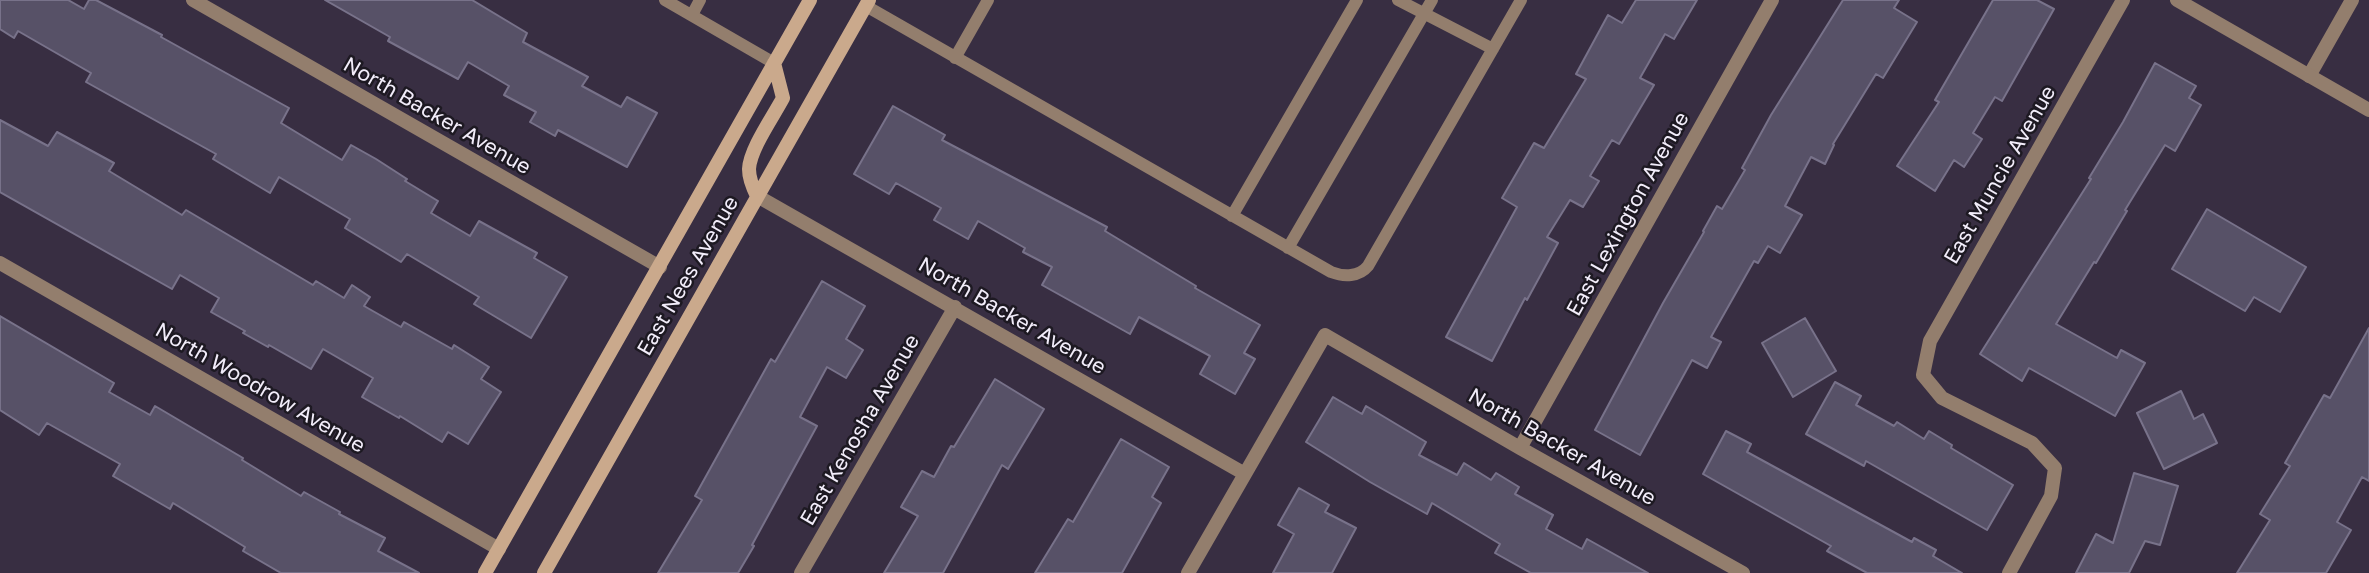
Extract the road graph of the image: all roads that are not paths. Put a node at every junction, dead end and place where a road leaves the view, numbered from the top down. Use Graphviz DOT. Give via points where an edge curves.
graph roads {
  1 [pos="193,0"];
  2 [pos="665,0"];
  3 [pos="701,0"];
  4 [pos="810,0"];
  5 [pos="988,0"];
  6 [pos="1357,0"];
  7 [pos="1398,0"];
  8 [pos="1432,0"];
  9 [pos="1521,0"];
  10 [pos="1772,0"];
  11 [pos="2123,0"];
  12 [pos="2177,0"];
  13 [pos="2352,0"];
  14 [pos="867,3"];
  15 [pos="1423,14"];
  16 [pos="692,15"];
  17 [pos="1493,49"];
  18 [pos="955,58"];
  19 [pos="774,63"];
  20 [pos="2309,76"];
  21 [pos="2369,110"];
  22 [pos="757,196"];
  23 [pos="1232,216"];
  24 [pos="1287,248"];
  25 [pos="0,263"];
  26 [pos="660,267"];
  27 [pos="955,307"];
  28 [pos="1520,448"];
  29 [pos="1245,474"];
  30 [pos="499,549"];
  31 [pos="485,573"];
  32 [pos="544,573"];
  33 [pos="801,573"];
  34 [pos="1188,573"];
  35 [pos="1743,573"];
  36 [pos="2009,573"];
  1 -- 26 [label="street, North Backer Avenue"];
  2 -- 16 [label="lane"];
  3 -- 16 [label="lane"];
  4 -- 19 [label="main road, East Nees Avenue"];
  5 -- 18 [label="lane"];
  6 -- 23 [label="lane"];
  7 -- 15 [label="lane"];
  8 -- 15 [label="lane"];
  9 -- 17 [label="lane"];
  10 -- 28 [label="street, East Lexington Avenue"];
  11 -- 36 [label="street, East Muncie Avenue" via="1930,341 1923,375 1942,398 2032,443 2055,468 2051,496"];
  12 -- 20 [label="street"];
  13 -- 20 [label="street"];
  14 -- 18 [label="lane"];
  14 -- 22 [label="main road, East Nees Avenue"];
  15 -- 17 [label="lane"];
  15 -- 24 [label="lane"];
  16 -- 19 [label="lane"];
  17 -- 24 [label="lane" via="1363,271 1337,275"];
  18 -- 23 [label="lane"];
  19 -- 22 [label="main road" via="783,98 749,168"];
  19 -- 26 [label="main road, East Nees Avenue"];
  20 -- 21 [label="street"];
  22 -- 27 [label="street, North Backer Avenue"];
  22 -- 32 [label="main road, East Nees Avenue"];
  23 -- 24 [label="lane"];
  25 -- 30 [label="street, North Woodrow Avenue"];
  26 -- 30 [label="main road, East Nees Avenue"];
  27 -- 29 [label="street, North Backer Avenue"];
  27 -- 33 [label="street, East Kenosha Avenue"];
  28 -- 29 [label="street, North Backer Avenue" via="1325,335"];
  28 -- 35 [label="street, North Backer Avenue"];
  29 -- 34 [label="street"];
  30 -- 31 [label="main road, East Nees Avenue"];
}
